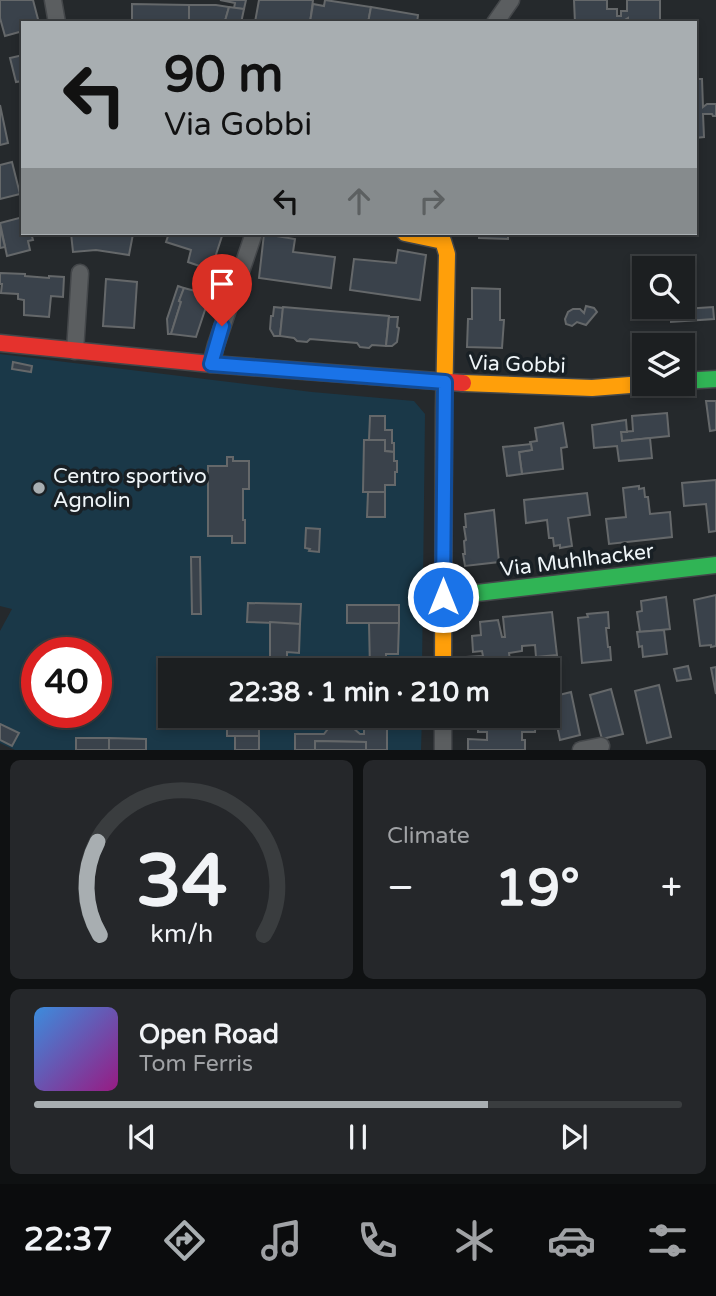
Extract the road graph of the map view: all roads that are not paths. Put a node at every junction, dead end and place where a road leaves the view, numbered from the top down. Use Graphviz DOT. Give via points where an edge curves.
graph roads {
  1 [pos="53,0"];
  2 [pos="511,0"];
  3 [pos="57,21"];
  4 [pos="496,21"];
  5 [pos="253,235"];
  6 [pos="414,235"];
  7 [pos="80,272"];
  8 [pos="0,343"];
  9 [pos="75,351"];
  10 [pos="211,364"];
  11 [pos="716,379"];
  12 [pos="695,380"];
  13 [pos="445,382"];
  14 [pos="632,385"];
  15 [pos="716,565"];
  16 [pos="443,597"];
  17 [pos="443,658"];
  18 [pos="443,728"];
  19 [pos="601,746"];
  20 [pos="443,750"];
  21 [pos="581,750"];
  1 -- 3 [label="street"];
  2 -- 4 [label="street"];
  5 -- 10 [label="street"];
  6 -- 13 [label="street" via="443,241 446,246"];
  7 -- 9 [label="street"];
  8 -- 9 [label="street, Via Gobbi"];
  9 -- 10 [label="street, Via Gobbi"];
  10 -- 13 [label="street, Via Gobbi"];
  11 -- 12 [label="street"];
  13 -- 14 [label="street, Via Gobbi" via="592,388"];
  13 -- 16 [label="street"];
  15 -- 16 [label="street, Via Muhlhacker"];
  16 -- 17 [label="street"];
  18 -- 20 [label="street"];
  19 -- 21 [label="street"];
}
